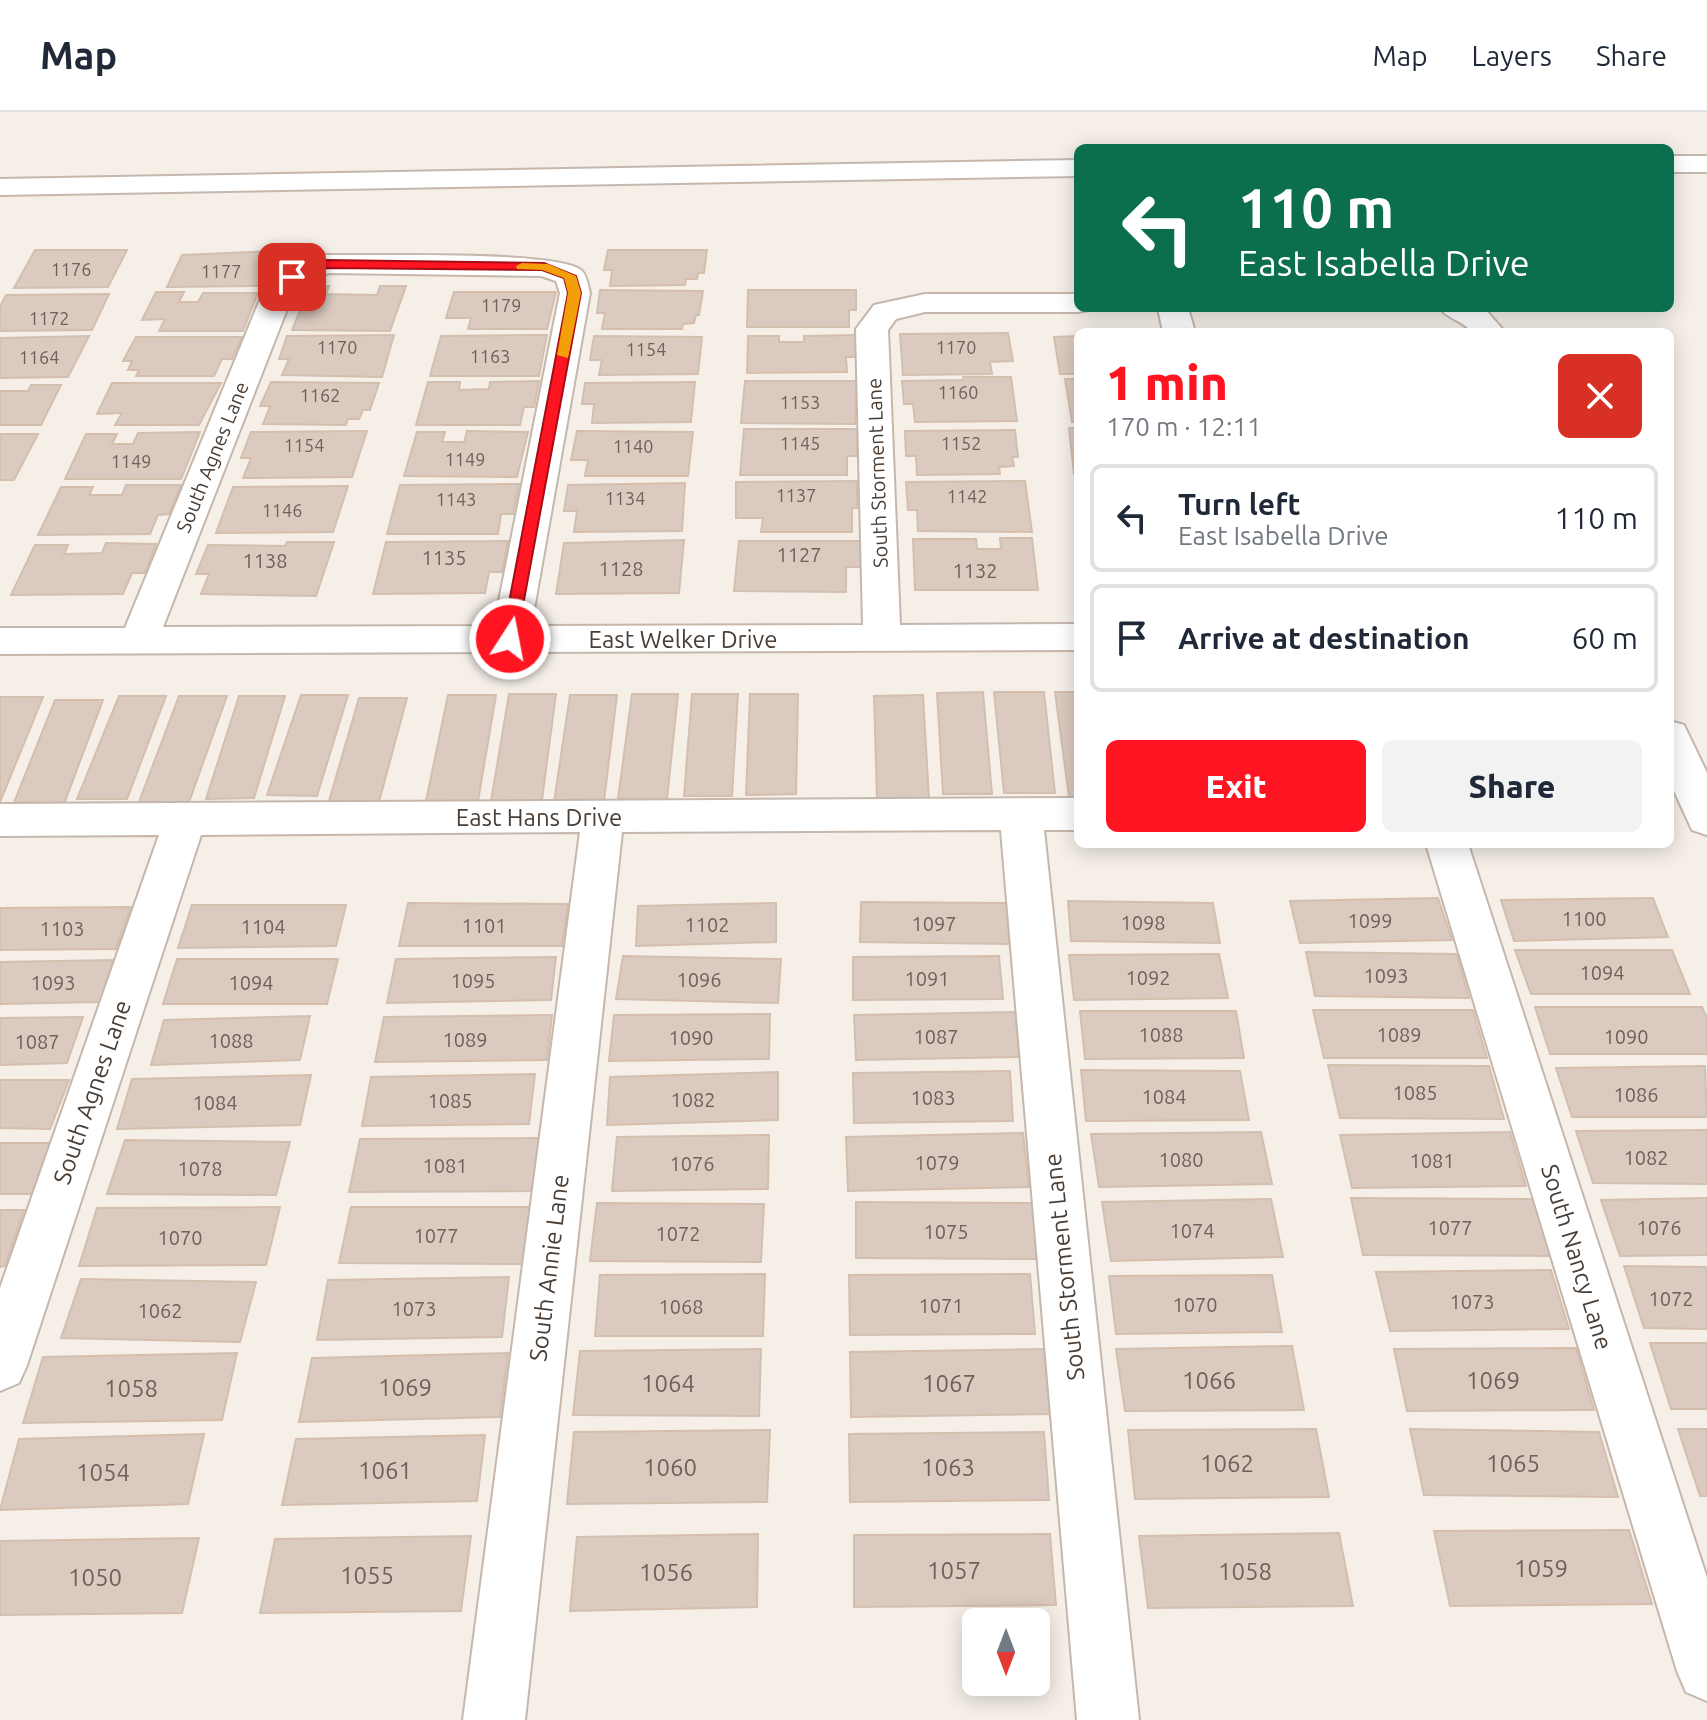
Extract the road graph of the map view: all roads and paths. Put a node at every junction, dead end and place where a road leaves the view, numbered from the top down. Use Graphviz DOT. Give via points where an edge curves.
graph roads {
  1 [pos="1674,164"];
  2 [pos="1707,164"];
  3 [pos="1074,168"];
  4 [pos="0,187"];
  5 [pos="1074,303"];
  6 [pos="1074,637"];
  7 [pos="882,638"];
  8 [pos="510,639"];
  9 [pos="0,641"];
  10 [pos="139,641"];
  11 [pos="1674,749"];
  12 [pos="1693,813"];
  13 [pos="1021,814"];
  14 [pos="1074,814"];
  15 [pos="603,816"];
  16 [pos="185,819"];
  17 [pos="0,820"];
  18 [pos="1448,848"];
  19 [pos="0,1365"];
  20 [pos="1707,1671"];
  21 [pos="494,1720"];
  22 [pos="1108,1720"];
  1 -- 2 [label="street"];
  3 -- 4 [label="street"];
  5 -- 7 [label="street, South Storment Lane" via="925,303 885,312 872,329"];
  6 -- 7 [label="street, East Welker Drive"];
  7 -- 8 [label="street, East Welker Drive"];
  8 -- 10 [label="street, East Welker Drive"];
  8 -- 10 [label="street, South Agnes Lane" via="575,293 570,276 544,267 325,264 292,277 276,297"];
  9 -- 10 [label="street, East Welker Drive"];
  11 -- 12 [label="street"];
  13 -- 14 [label="street, East Hans Drive"];
  13 -- 15 [label="street, East Hans Drive"];
  13 -- 22 [label="street, South Storment Lane"];
  15 -- 16 [label="street, East Hans Drive"];
  15 -- 21 [label="street, South Annie Lane"];
  16 -- 17 [label="street, East Hans Drive"];
  16 -- 19 [label="street, South Agnes Lane"];
  18 -- 20 [label="street, South Nancy Lane"];
}
